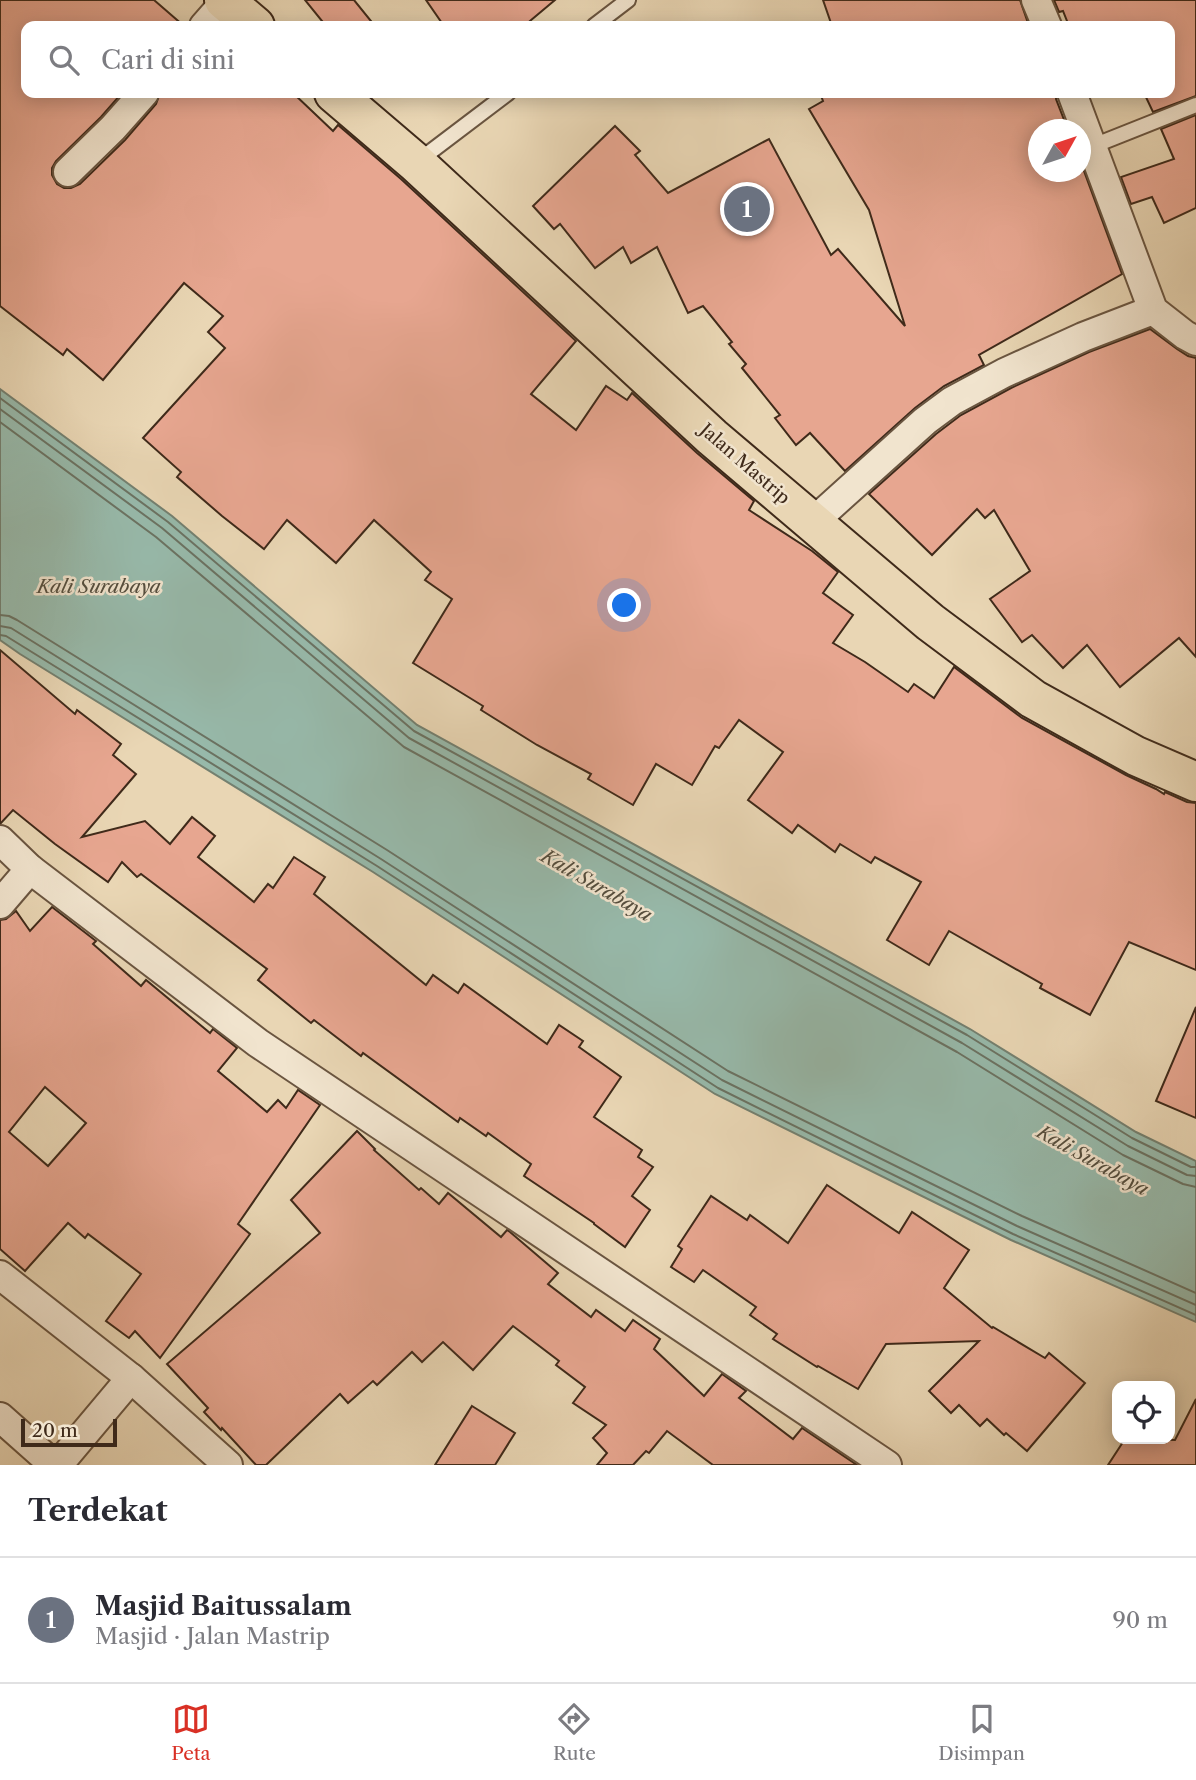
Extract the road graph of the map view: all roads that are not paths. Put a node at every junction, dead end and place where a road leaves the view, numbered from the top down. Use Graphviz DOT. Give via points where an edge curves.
graph roads {
  1 [pos="628,0"];
  2 [pos="1037,0"];
  3 [pos="218,9"];
  4 [pos="244,21"];
  5 [pos="601,21"];
  6 [pos="1045,21"];
  7 [pos="140,98"];
  8 [pos="340,98"];
  9 [pos="501,98"];
  10 [pos="1074,98"];
  11 [pos="1196,105"];
  12 [pos="1093,146"];
  13 [pos="416,163"];
  14 [pos="68,172"];
  15 [pos="1153,310"];
  16 [pos="1196,341"];
  17 [pos="813,522"];
  18 [pos="1196,782"];
  19 [pos="0,840"];
  20 [pos="30,869"];
  21 [pos="0,904"];
  22 [pos="0,1276"];
  23 [pos="131,1378"];
  24 [pos="0,1417"];
  25 [pos="56,1465"];
  26 [pos="228,1465"];
  27 [pos="887,1465"];
  1 -- 5 [label="lane"];
  2 -- 6 [label="street"];
  3 -- 4 [label="main road"];
  7 -- 14 [label="street"];
  8 -- 13 [label="main road, Jalan Mastrip"];
  9 -- 13 [label="lane"];
  10 -- 12 [label="street"];
  11 -- 12 [label="lane"];
  12 -- 15 [label="street"];
  13 -- 17 [label="main road, Jalan Mastrip" via="712,437"];
  15 -- 16 [label="street"];
  15 -- 17 [label="street" via="1083,337 952,401"];
  17 -- 18 [label="main road, Jalan Mastrip" via="930,622 1033,699 1136,756"];
  19 -- 20 [label="street"];
  20 -- 21 [label="street"];
  20 -- 27 [label="street" via="258,1043"];
  22 -- 23 [label="street"];
  23 -- 25 [label="street"];
  23 -- 26 [label="street"];
  24 -- 25 [label="street"];
}
